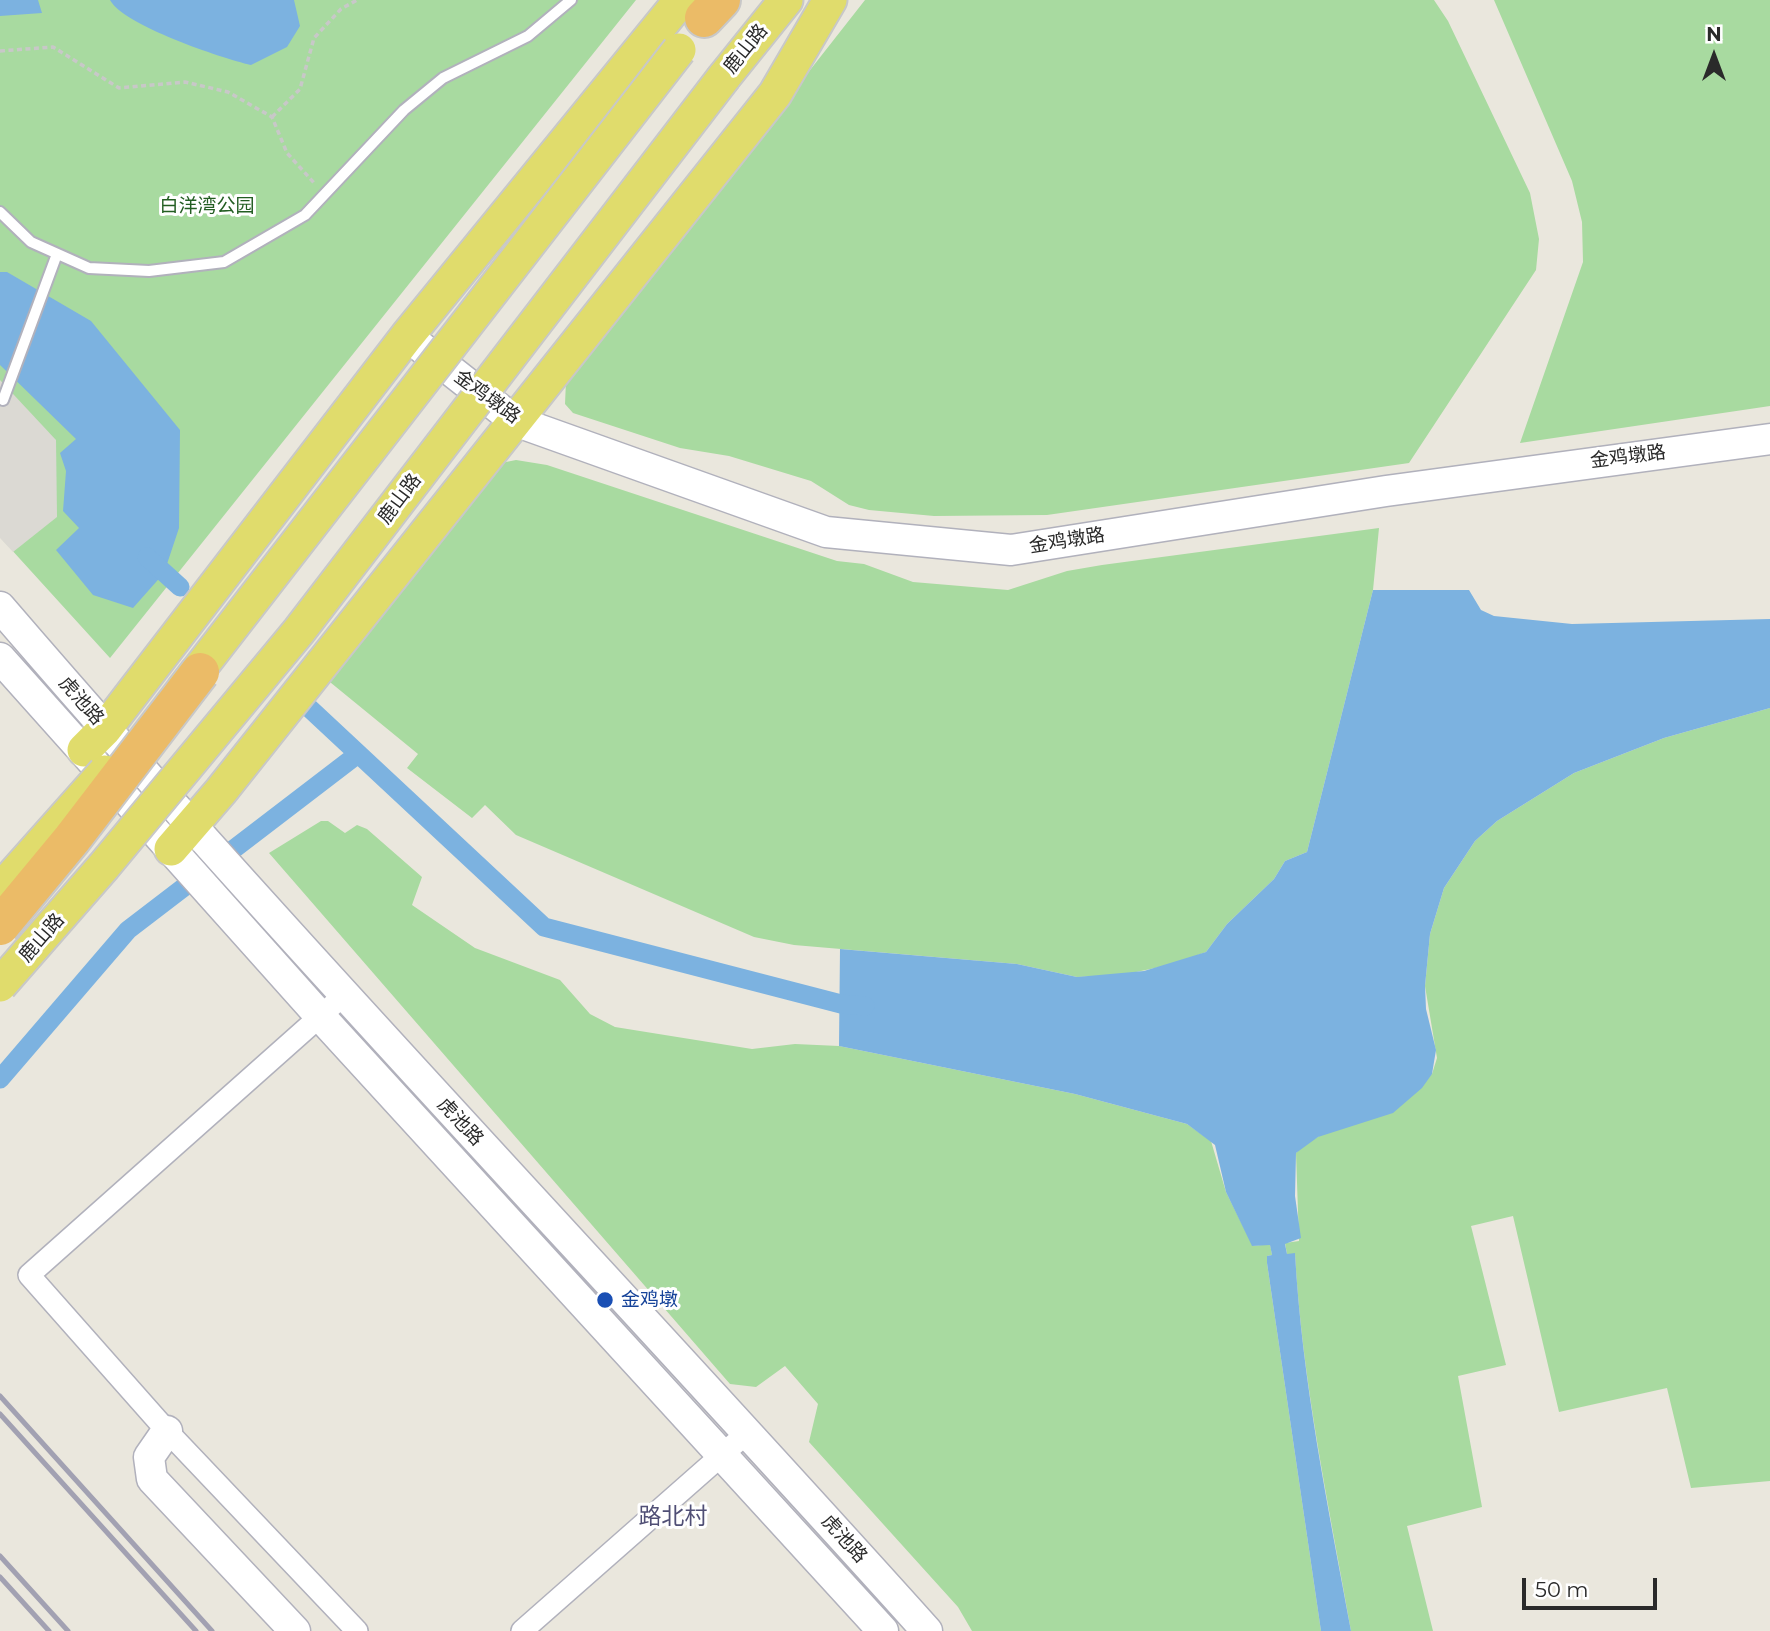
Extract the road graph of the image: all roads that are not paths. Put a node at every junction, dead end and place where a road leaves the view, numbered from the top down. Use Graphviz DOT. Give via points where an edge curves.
graph roads {
  1 [pos="571,0"];
  2 [pos="786,0"];
  3 [pos="830,0"];
  4 [pos="706,5"];
  5 [pos="0,212"];
  6 [pos="57,254"];
  7 [pos="407,336"];
  8 [pos="3,400"];
  9 [pos="515,421"];
  10 [pos="1770,439"];
  11 [pos="0,607"];
  12 [pos="0,658"];
  13 [pos="200,673"];
  14 [pos="94,739"];
  15 [pos="189,847"];
  16 [pos="0,890"];
  17 [pos="0,926"];
  18 [pos="0,985"];
  19 [pos="344,995"];
  20 [pos="320,1016"];
  21 [pos="167,1431"];
  22 [pos="748,1432"];
  23 [pos="721,1456"];
  24 [pos="295,1631"];
  25 [pos="357,1631"];
  26 [pos="522,1631"];
  27 [pos="883,1631"];
  28 [pos="927,1631"];
  1 -- 6 [label="lane" via="528,36 443,78 404,110 304,215 224,262 149,271 89,268"];
  2 -- 18 [label="main road, 鹿山路, bridge" via="299,631"];
  3 -- 9 [label="main road" via="775,94"];
  4 -- 7 [label="main road"];
  4 -- 13 [label="main road, bridge" via="679,50"];
  5 -- 6 [label="lane" via="31,242"];
  6 -- 8 [label="lane"];
  7 -- 9 [label="main road, 金鸡墩路"];
  7 -- 14 [label="main road"];
  9 -- 10 [label="main road, 金鸡墩路" via="826,532 1011,550 1386,491"];
  9 -- 15 [label="main road"];
  11 -- 14 [label="main road, 虎池路"];
  12 -- 14 [label="main road, 虎池路"];
  13 -- 16 [label="main road, bridge" via="55,824"];
  13 -- 17 [label="highway, bridge"];
  14 -- 15 [label="main road, 虎池路"];
  15 -- 19 [label="main road, 虎池路" via="234,874"];
  15 -- 20 [label="main road, 虎池路" via="212,895"];
  19 -- 20 [label="street"];
  19 -- 22 [label="main road, 虎池路"];
  20 -- 21 [label="street" via="29,1275"];
  20 -- 23 [label="main road, 虎池路"];
  21 -- 24 [label="main road" via="149,1457 152,1479"];
  21 -- 25 [label="street"];
  22 -- 23 [label="street"];
  22 -- 28 [label="main road, 虎池路"];
  23 -- 26 [label="street"];
  23 -- 27 [label="main road, 虎池路"];
}
